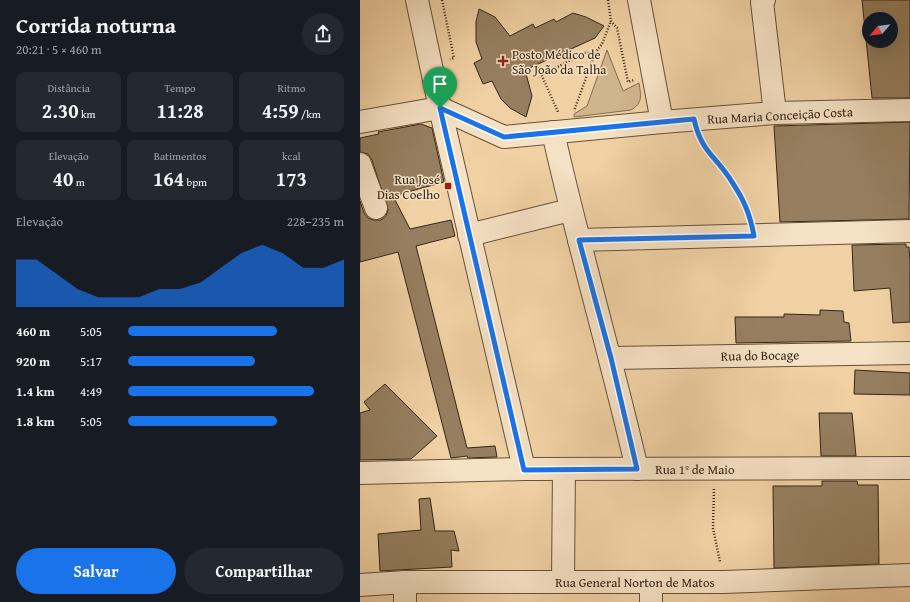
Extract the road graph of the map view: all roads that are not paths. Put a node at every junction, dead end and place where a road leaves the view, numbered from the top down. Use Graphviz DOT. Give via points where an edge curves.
graph roads {
  1 [pos="417,0"];
  2 [pos="639,0"];
  3 [pos="764,0"];
  4 [pos="440,108"];
  5 [pos="910,110"];
  6 [pos="775,113"];
  7 [pos="360,122"];
  8 [pos="662,122"];
  9 [pos="556,123"];
  10 [pos="360,164"];
  11 [pos="376,208"];
  12 [pos="570,210"];
  13 [pos="910,231"];
  14 [pos="469,235"];
  15 [pos="579,240"];
  16 [pos="910,353"];
  17 [pos="611,358"];
  18 [pos="910,468"];
  19 [pos="564,469"];
  20 [pos="637,469"];
  21 [pos="524,470"];
  22 [pos="360,473"];
  23 [pos="910,575"];
  24 [pos="563,582"];
  25 [pos="360,584"];
  26 [pos="405,592"];
  27 [pos="651,592"];
  1 -- 4 [label="street"];
  2 -- 8 [label="street"];
  3 -- 6 [label="street" via="762,2"];
  4 -- 7 [label="street"];
  4 -- 9 [label="street, Rua Maria Conceição Costa" via="504,137"];
  4 -- 14 [label="street"];
  5 -- 6 [label="street, Rua Maria Conceição Costa"];
  6 -- 8 [label="street, Rua Maria Conceição Costa"];
  8 -- 9 [label="street, Rua Maria Conceição Costa"];
  9 -- 12 [label="street"];
  10 -- 11 [label="street"];
  12 -- 14 [label="street"];
  12 -- 15 [label="street"];
  13 -- 15 [label="street"];
  14 -- 21 [label="street"];
  15 -- 17 [label="street"];
  16 -- 17 [label="street, Rua do Bocage"];
  17 -- 20 [label="street"];
  18 -- 20 [label="street, Rua 1º de Maio"];
  19 -- 20 [label="street, Rua 1º de Maio"];
  19 -- 21 [label="street, Rua 1º de Maio"];
  19 -- 24 [label="street"];
  21 -- 22 [label="street, Rua 1º de Maio"];
  23 -- 27 [label="street, Rua General Norton de Matos" via="724,582"];
  24 -- 26 [label="street, Rua General Norton de Matos"];
  24 -- 27 [label="street, Rua General Norton de Matos"];
  25 -- 26 [label="street, Rua General Norton de Matos"];
}
